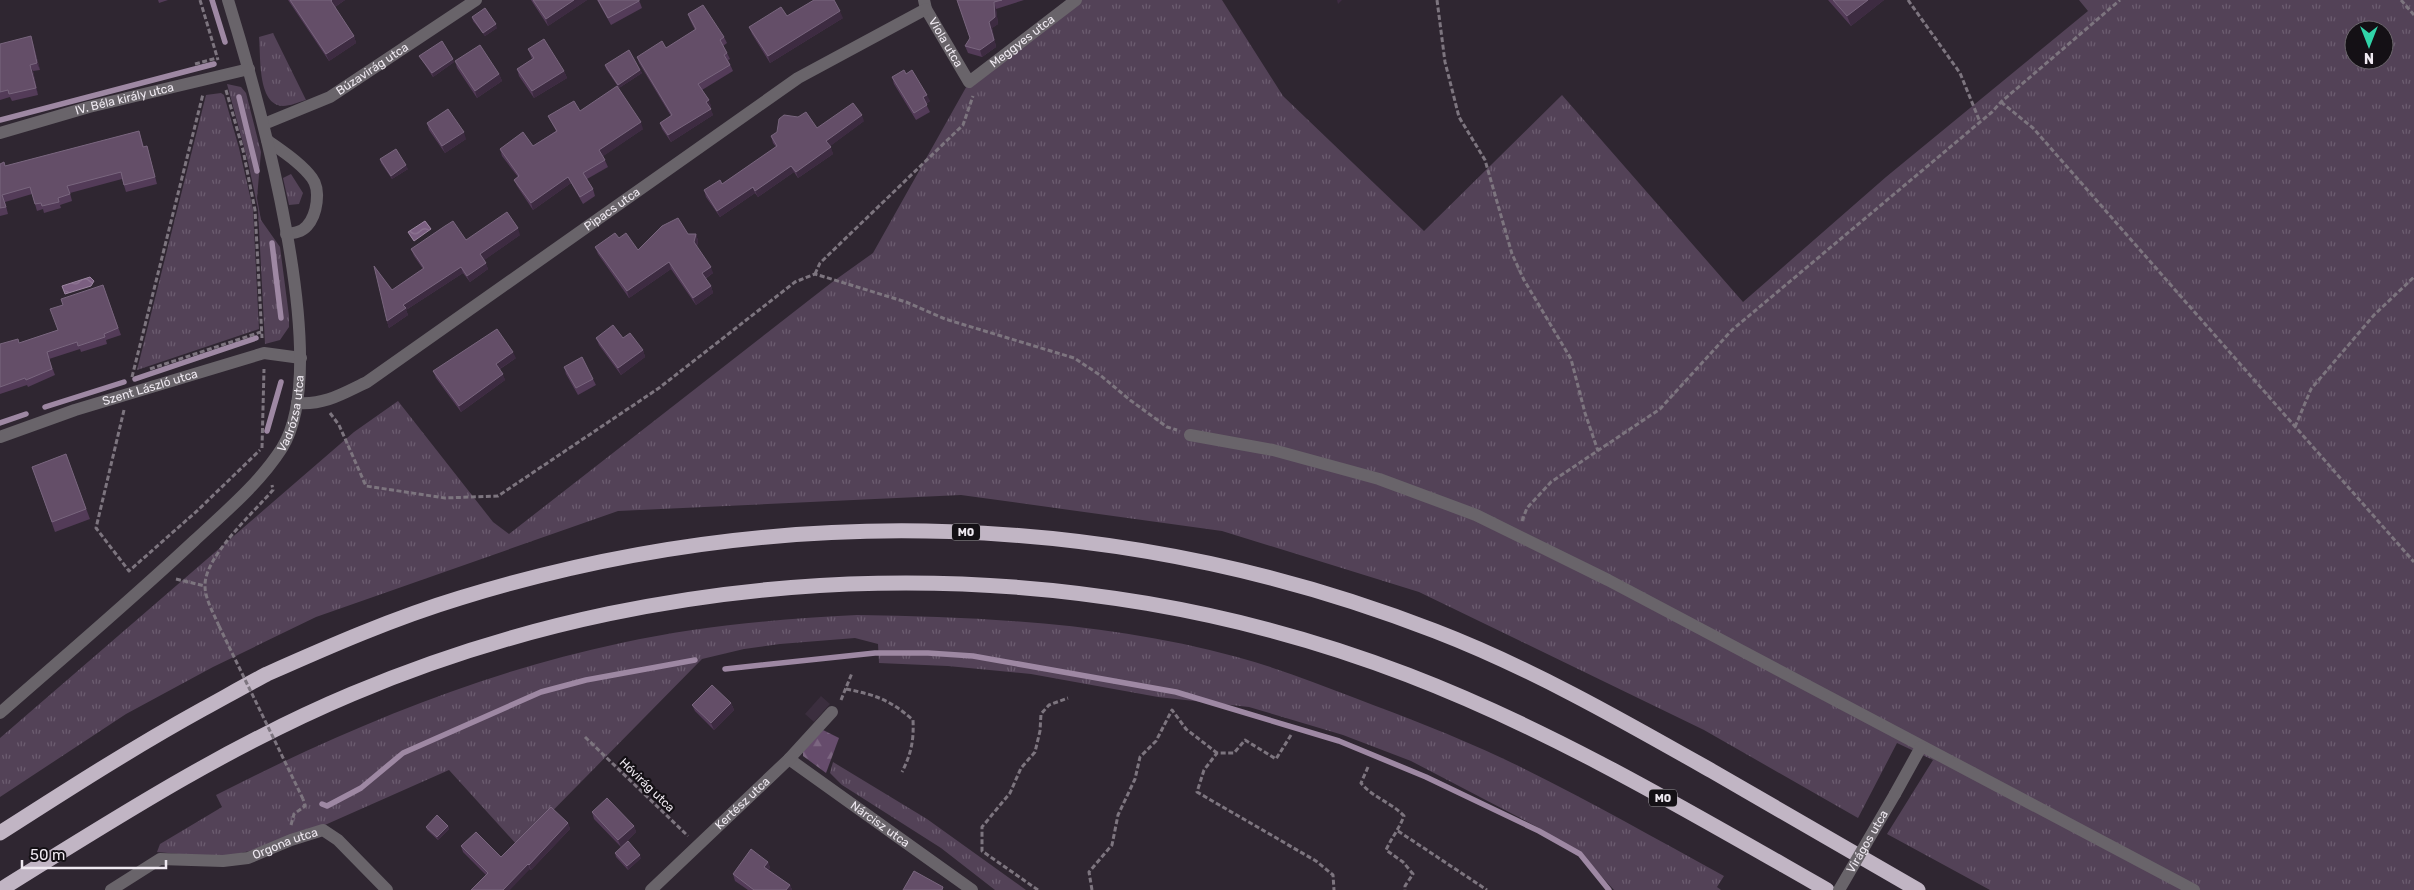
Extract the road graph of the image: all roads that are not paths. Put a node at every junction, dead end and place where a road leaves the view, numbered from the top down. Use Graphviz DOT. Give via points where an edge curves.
graph roads {
  1 [pos="228,0"];
  2 [pos="476,0"];
  3 [pos="1076,0"];
  4 [pos="925,4"];
  5 [pos="249,69"];
  6 [pos="969,82"];
  7 [pos="264,124"];
  8 [pos="0,133"];
  9 [pos="267,140"];
  10 [pos="286,234"];
  11 [pos="301,358"];
  12 [pos="297,403"];
  13 [pos="1190,435"];
  14 [pos="0,437"];
  15 [pos="832,712"];
  16 [pos="0,713"];
  17 [pos="1921,747"];
  18 [pos="789,759"];
  19 [pos="0,832"];
  20 [pos="1813,884"];
  21 [pos="0,890"];
  22 [pos="111,890"];
  23 [pos="387,890"];
  24 [pos="651,890"];
  25 [pos="972,890"];
  26 [pos="1827,890"];
  27 [pos="1839,890"];
  28 [pos="1918,890"];
  29 [pos="2194,890"];
  1 -- 5 [label="street, Vadrózsa utca"];
  2 -- 7 [label="street, Búzavirág utca" via="330,97"];
  3 -- 6 [label="street, Meggyes utca"];
  4 -- 6 [label="street, Viola utca"];
  4 -- 12 [label="street, Pipacs utca" via="798,78 367,382 323,402"];
  5 -- 7 [label="street, Vadrózsa utca"];
  5 -- 8 [label="street, IV. Béla király utca" via="89,107"];
  7 -- 9 [label="street, Vadrózsa utca"];
  9 -- 10 [label="street, Vadrózsa utca"];
  9 -- 10 [label="street" via="308,173 317,190 312,219 300,232"];
  10 -- 11 [label="street, Vadrózsa utca"];
  11 -- 12 [label="street, Vadrózsa utca"];
  11 -- 14 [label="street, Szent László utca" via="264,353"];
  12 -- 16 [label="street, Vadrózsa utca" via="283,447 248,491"];
  13 -- 17 [label="street" via="1273,450 1379,479 1449,504 1608,580"];
  15 -- 18 [label="street, Kertész utca"];
  17 -- 27 [label="street, Virágos utca, bridge"];
  17 -- 29 [label="street"];
  18 -- 24 [label="street, Kertész utca"];
  18 -- 25 [label="street, Nárcisz utca"];
  19 -- 28 [label="highway, M0" via="134,746 264,676 385,624 455,599 526,578 730,540 845,531 936,530 1054,538 1185,557 1292,584 1436,631 1609,712"];
  20 -- 21 [label="highway, M0" via="1591,758 1459,696 1360,658 1283,635 1160,606 1058,590 896,582 773,589 642,607 566,623 437,661 332,703 161,789"];
  20 -- 26 [label="highway, M0"];
  22 -- 23 [label="street, Orgona utca" via="160,859 223,862 248,858 323,830 338,840"];
}
